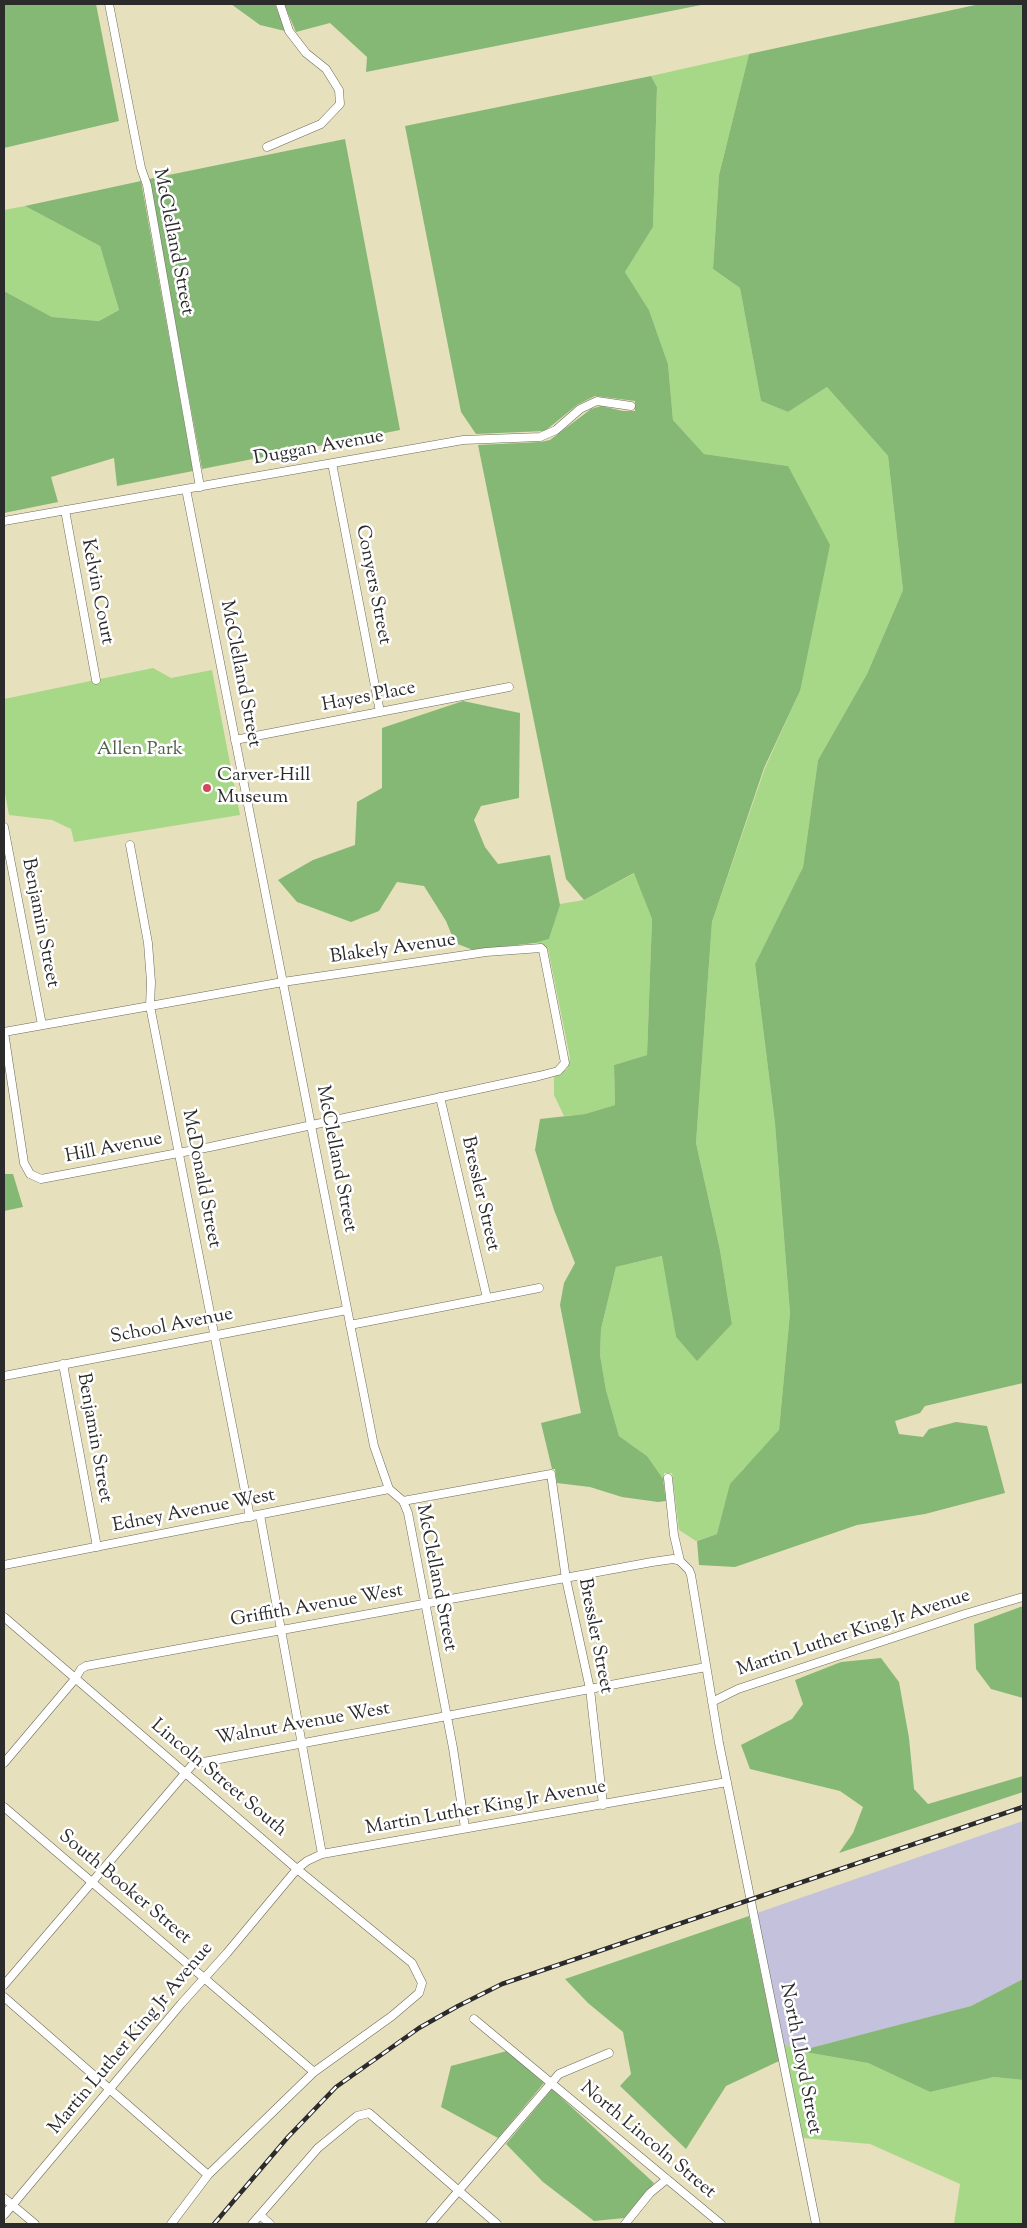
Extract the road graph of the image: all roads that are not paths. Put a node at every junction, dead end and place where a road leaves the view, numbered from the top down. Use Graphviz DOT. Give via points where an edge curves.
graph roads {
  1 [pos="109,4"];
  2 [pos="280,4"];
  3 [pos="267,147"];
  4 [pos="631,406"];
  5 [pos="332,463"];
  6 [pos="200,486"];
  7 [pos="186,489"];
  8 [pos="65,510"];
  9 [pos="4,521"];
  10 [pos="96,680"];
  11 [pos="509,687"];
  12 [pos="380,712"];
  13 [pos="236,740"];
  14 [pos="4,827"];
  15 [pos="130,845"];
  16 [pos="284,982"];
  17 [pos="150,1006"];
  18 [pos="42,1025"];
  19 [pos="4,1032"];
  20 [pos="440,1097"];
  21 [pos="312,1125"];
  22 [pos="178,1153"];
  23 [pos="539,1288"];
  24 [pos="487,1298"];
  25 [pos="347,1310"];
  26 [pos="350,1325"];
  27 [pos="213,1336"];
  28 [pos="63,1364"];
  29 [pos="4,1376"];
  30 [pos="668,1478"];
  31 [pos="389,1489"];
  32 [pos="403,1501"];
  33 [pos="260,1515"];
  34 [pos="250,1517"];
  35 [pos="97,1547"];
  36 [pos="680,1561"];
  37 [pos="4,1565"];
  38 [pos="566,1579"];
  39 [pos="1023,1598"];
  40 [pos="425,1605"];
  41 [pos="4,1617"];
  42 [pos="282,1630"];
  43 [pos="706,1667"];
  44 [pos="76,1679"];
  45 [pos="590,1689"];
  46 [pos="712,1702"];
  47 [pos="446,1715"];
  48 [pos="302,1742"];
  49 [pos="4,1763"];
  50 [pos="185,1771"];
  51 [pos="727,1782"];
  52 [pos="603,1805"];
  53 [pos="4,1807"];
  54 [pos="465,1828"];
  55 [pos="322,1854"];
  56 [pos="298,1869"];
  57 [pos="92,1882"];
  58 [pos="205,1978"];
  59 [pos="4,1986"];
  60 [pos="4,1997"];
  61 [pos="474,2019"];
  62 [pos="609,2053"];
  63 [pos="314,2072"];
  64 [pos="552,2081"];
  65 [pos="111,2088"];
  66 [pos="208,2174"];
  67 [pos="667,2179"];
  68 [pos="458,2193"];
  69 [pos="4,2198"];
  70 [pos="12,2206"];
  71 [pos="4,2215"];
  72 [pos="260,2215"];
  73 [pos="35,2224"];
  74 [pos="171,2224"];
  75 [pos="252,2224"];
  76 [pos="270,2224"];
  77 [pos="430,2224"];
  78 [pos="497,2224"];
  79 [pos="625,2224"];
  80 [pos="721,2224"];
  81 [pos="815,2224"];
  1 -- 6 [label="street, McClelland Street" via="147,185"];
  2 -- 3 [label="street" via="289,30 306,53 326,69 339,90 340,104 321,124"];
  4 -- 5 [label="street, Duggan Avenue" via="597,401 580,409 556,430 540,437 463,440"];
  5 -- 6 [label="street, Duggan Avenue"];
  5 -- 12 [label="street, Conyers Street"];
  6 -- 7 [label="street, Duggan Avenue"];
  7 -- 8 [label="street, Duggan Avenue"];
  7 -- 13 [label="street, McClelland Street"];
  8 -- 9 [label="street, Duggan Avenue"];
  8 -- 10 [label="street, Kelvin Court"];
  11 -- 12 [label="street, Hayes Place"];
  12 -- 13 [label="street, Hayes Place"];
  13 -- 16 [label="street, McClelland Street"];
  14 -- 18 [label="street, Benjamin Street"];
  15 -- 17 [label="street, McDonald Street" via="148,943 152,982"];
  16 -- 17 [label="street, Blakely Avenue"];
  16 -- 20 [label="street, Blakely Avenue" via="486,952 544,950 565,1059 563,1066 558,1071"];
  16 -- 21 [label="street, McClelland Street"];
  17 -- 18 [label="street, Blakely Avenue"];
  17 -- 22 [label="street, McDonald Street"];
  18 -- 19 [label="street, Blakely Avenue"];
  19 -- 22 [label="street, Hill Avenue" via="24,1163 30,1174 45,1180"];
  20 -- 21 [label="street, Hill Avenue"];
  20 -- 24 [label="street, Bressler Street"];
  21 -- 22 [label="street, Hill Avenue"];
  21 -- 25 [label="street, McClelland Street"];
  22 -- 27 [label="street, McDonald Street"];
  23 -- 24 [label="street"];
  24 -- 26 [label="street"];
  25 -- 26 [label="street, McClelland Street"];
  25 -- 27 [label="street, School Avenue"];
  26 -- 31 [label="street, McClelland Street" via="374,1446"];
  27 -- 28 [label="street, School Avenue"];
  27 -- 34 [label="street, McDonald Street"];
  28 -- 29 [label="street, School Avenue"];
  28 -- 35 [label="street, Benjamin Street"];
  30 -- 36 [label="street"];
  31 -- 32 [label="street, McClelland Street"];
  31 -- 33 [label="street, Edney Avenue West"];
  32 -- 38 [label="street, Bressler Street" via="551,1474"];
  32 -- 40 [label="street, McClelland Street" via="410,1520"];
  33 -- 34 [label="street, Edney Avenue West"];
  33 -- 42 [label="street"];
  34 -- 35 [label="street, Edney Avenue West"];
  35 -- 37 [label="street, Edney Avenue West"];
  36 -- 38 [label="street, Griffith Avenue West" via="673,1559"];
  36 -- 43 [label="street" via="691,1575"];
  38 -- 40 [label="street, Griffith Avenue West"];
  38 -- 45 [label="street, Bressler Street"];
  39 -- 46 [label="street, Martin Luther King Jr Avenue" via="738,1689"];
  40 -- 42 [label="street, Griffith Avenue West"];
  40 -- 47 [label="street, McClelland Street"];
  41 -- 44 [label="street, Lincoln Street South"];
  42 -- 44 [label="street, Griffith Avenue West" via="86,1666"];
  42 -- 48 [label="street"];
  43 -- 45 [label="street, Walnut Avenue West"];
  43 -- 46 [label="street"];
  44 -- 49 [label="street, Griffith Avenue West"];
  44 -- 50 [label="street, Lincoln Street South"];
  45 -- 47 [label="street, Walnut Avenue West"];
  45 -- 52 [label="street, Bressler Street"];
  46 -- 51 [label="street"];
  47 -- 48 [label="street, Walnut Avenue West"];
  47 -- 54 [label="street, McClelland Street"];
  48 -- 50 [label="street, Walnut Avenue West" via="205,1760"];
  48 -- 55 [label="street"];
  50 -- 56 [label="street, Lincoln Street South"];
  50 -- 57 [label="street, Walnut Avenue West"];
  51 -- 52 [label="street, Martin Luther King Jr Avenue"];
  51 -- 81 [label="street, North Lloyd Street"];
  52 -- 54 [label="street, Martin Luther King Jr Avenue"];
  53 -- 57 [label="street, South Booker Street"];
  54 -- 55 [label="street, Martin Luther King Jr Avenue"];
  55 -- 56 [label="street, Martin Luther King Jr Avenue"];
  56 -- 58 [label="street, Martin Luther King Jr Avenue"];
  56 -- 63 [label="street, Lincoln Street South" via="412,1963 422,1983 419,1993 392,2016"];
  57 -- 58 [label="street, South Booker Street"];
  57 -- 59 [label="street, Walnut Avenue West"];
  58 -- 63 [label="street, South Booker Street"];
  58 -- 65 [label="street, Martin Luther King Jr Avenue"];
  60 -- 65 [label="street"];
  61 -- 64 [label="street, North Lincoln Street"];
  62 -- 64 [label="street" via="559,2074"];
  63 -- 66 [label="street"];
  64 -- 67 [label="street, North Lincoln Street"];
  64 -- 68 [label="street"];
  65 -- 66 [label="street"];
  65 -- 70 [label="street, Martin Luther King Jr Avenue"];
  66 -- 74 [label="street"];
  67 -- 79 [label="street" via="650,2193"];
  67 -- 80 [label="street, North Lincoln Street"];
  68 -- 72 [label="street" via="369,2113 356,2116 318,2148"];
  68 -- 77 [label="street"];
  68 -- 78 [label="street"];
  69 -- 70 [label="street"];
  70 -- 71 [label="street, Martin Luther King Jr Avenue"];
  70 -- 73 [label="street"];
  72 -- 75 [label="street"];
  72 -- 76 [label="street"];
}
